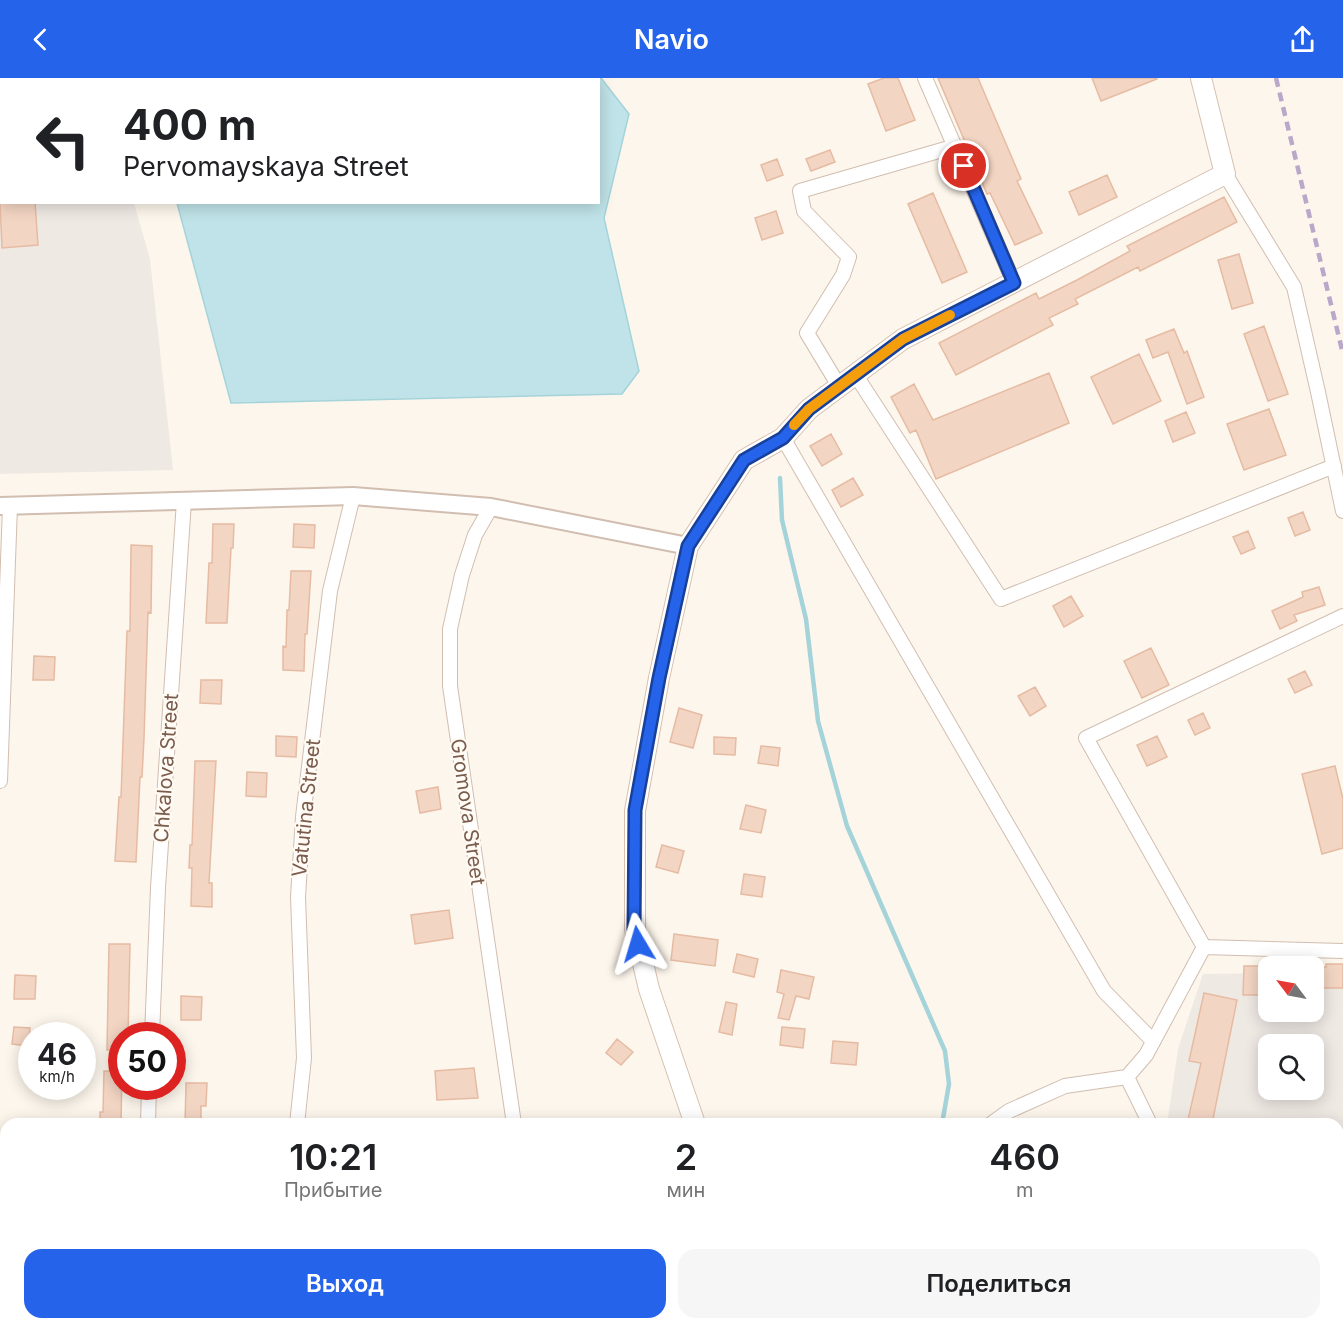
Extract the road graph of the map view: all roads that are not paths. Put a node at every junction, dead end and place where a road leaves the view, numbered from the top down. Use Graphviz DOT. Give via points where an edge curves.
graph roads {
  1 [pos="925,78"];
  2 [pos="1201,78"];
  3 [pos="956,146"];
  4 [pos="1225,174"];
  5 [pos="1014,283"];
  6 [pos="847,380"];
  7 [pos="783,438"];
  8 [pos="1334,466"];
  9 [pos="353,496"];
  10 [pos="184,501"];
  11 [pos="5,506"];
  12 [pos="491,507"];
  13 [pos="1343,511"];
  14 [pos="688,546"];
  15 [pos="1343,616"];
  16 [pos="0,781"];
  17 [pos="1204,947"];
  18 [pos="1343,951"];
  19 [pos="153,1022"];
  20 [pos="1154,1041"];
  21 [pos="1127,1077"];
  22 [pos="149,1100"];
  23 [pos="148,1118"];
  24 [pos="298,1118"];
  25 [pos="513,1118"];
  26 [pos="693,1118"];
  27 [pos="999,1118"];
  28 [pos="1147,1118"];
  1 -- 3 [label="street"];
  2 -- 4 [label="main road"];
  3 -- 5 [label="street"];
  3 -- 6 [label="street" via="800,190 804,211 849,257 843,275 807,333"];
  4 -- 5 [label="main road"];
  4 -- 8 [label="street" via="1294,287"];
  5 -- 6 [label="main road" via="903,339"];
  6 -- 7 [label="main road" via="809,409"];
  6 -- 8 [label="street" via="1001,598"];
  7 -- 14 [label="main road" via="744,460"];
  7 -- 20 [label="street" via="1104,991"];
  8 -- 13 [label="street"];
  9 -- 10 [label="street"];
  9 -- 12 [label="street"];
  9 -- 24 [label="street, Vatutina Street" via="330,591 303,817 298,897 303,1058"];
  10 -- 11 [label="street"];
  10 -- 19 [label="street, Chkalova Street"];
  11 -- 16 [label="street"];
  12 -- 14 [label="street"];
  12 -- 25 [label="street, Gromova Street" via="475,534 462,574 450,630 450,686"];
  14 -- 26 [label="main road" via="635,810 634,929 649,989"];
  15 -- 17 [label="street" via="1086,738"];
  17 -- 18 [label="street"];
  17 -- 20 [label="street"];
  20 -- 21 [label="street"];
  21 -- 27 [label="street" via="1065,1086"];
  21 -- 28 [label="street"];
  22 -- 23 [label="street"];
}
